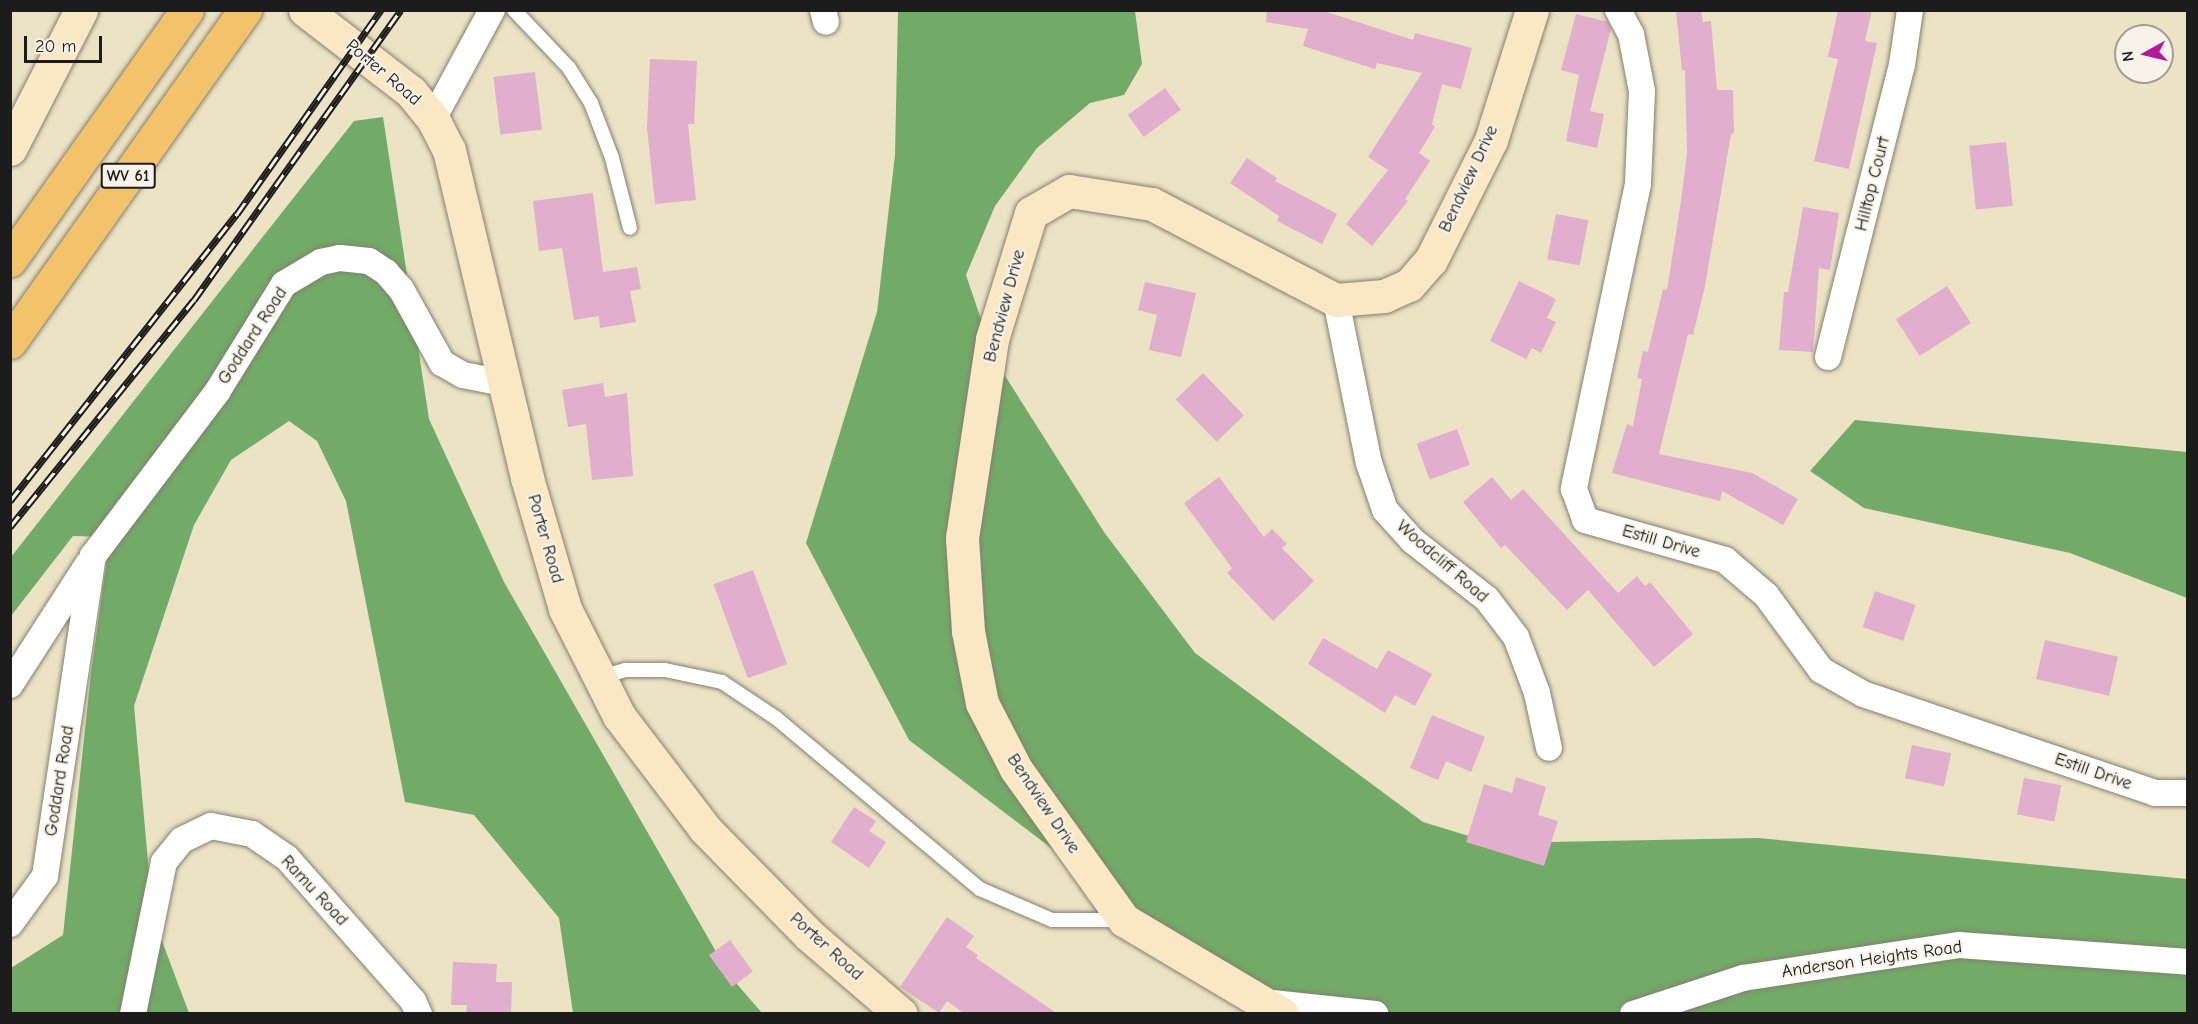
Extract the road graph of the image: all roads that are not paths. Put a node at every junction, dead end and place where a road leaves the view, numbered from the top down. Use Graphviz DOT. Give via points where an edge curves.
graph roads {
  1 [pos="81,10"];
  2 [pos="187,10"];
  3 [pos="245,10"];
  4 [pos="305,10"];
  5 [pos="492,10"];
  6 [pos="514,10"];
  7 [pos="1618,10"];
  8 [pos="1910,10"];
  9 [pos="1528,11"];
  10 [pos="433,119"];
  11 [pos="10,149"];
  12 [pos="630,228"];
  13 [pos="10,260"];
  14 [pos="1335,300"];
  15 [pos="10,342"];
  16 [pos="1828,357"];
  17 [pos="503,383"];
  18 [pos="93,556"];
  19 [pos="599,678"];
  20 [pos="10,685"];
  21 [pos="1549,748"];
  22 [pos="2187,793"];
  23 [pos="1124,920"];
  24 [pos="10,924"];
  25 [pos="2187,962"];
  26 [pos="1272,1008"];
  27 [pos="133,1014"];
  28 [pos="418,1014"];
  29 [pos="901,1014"];
  30 [pos="1375,1014"];
  31 [pos="1633,1014"];
  1 -- 11 [label="street"];
  2 -- 13 [label="main road, WV 61"];
  3 -- 15 [label="main road, WV 61"];
  4 -- 10 [label="street, Porter Road" via="411,92"];
  5 -- 10 [label="street"];
  6 -- 12 [label="lane" via="569,69 591,103 612,158"];
  7 -- 22 [label="street, Estill Drive" via="1631,34 1642,91 1638,184 1574,489 1585,520 1725,560 1766,595 1821,670 1863,694 2155,793"];
  8 -- 16 [label="street, Hilltop Court" via="1902,66"];
  9 -- 14 [label="street, Bendview Drive" via="1491,140 1431,260 1409,285 1384,296"];
  10 -- 17 [label="street, Porter Road" via="449,150"];
  14 -- 21 [label="street, Woodcliff Road" via="1369,463 1385,510 1413,541 1487,599 1516,637 1537,693"];
  14 -- 23 [label="street, Bendview Drive" via="1152,204 1069,190 1031,213 992,339 962,538 968,631 982,703 1016,770"];
  17 -- 18 [label="street, Goddard Road" via="464,375 441,363 401,289 386,272 369,261 340,258 321,262 284,284 217,392"];
  17 -- 19 [label="street, Porter Road" via="565,609"];
  18 -- 20 [label="street, Goddard Road"];
  18 -- 24 [label="street, Goddard Road" via="45,876"];
  19 -- 23 [label="lane" via="626,670 665,670 722,682 776,718 980,889 1052,920"];
  19 -- 29 [label="street, Porter Road" via="619,716 705,829 809,935"];
  23 -- 26 [label="street, Bendview Drive"];
  25 -- 31 [label="street, Anderson Heights Road" via="1959,945 1743,978"];
  26 -- 30 [label="street"];
  27 -- 28 [label="street, Ramu Road" via="164,862 182,840 211,826 252,834 287,858 413,1001"];
}
